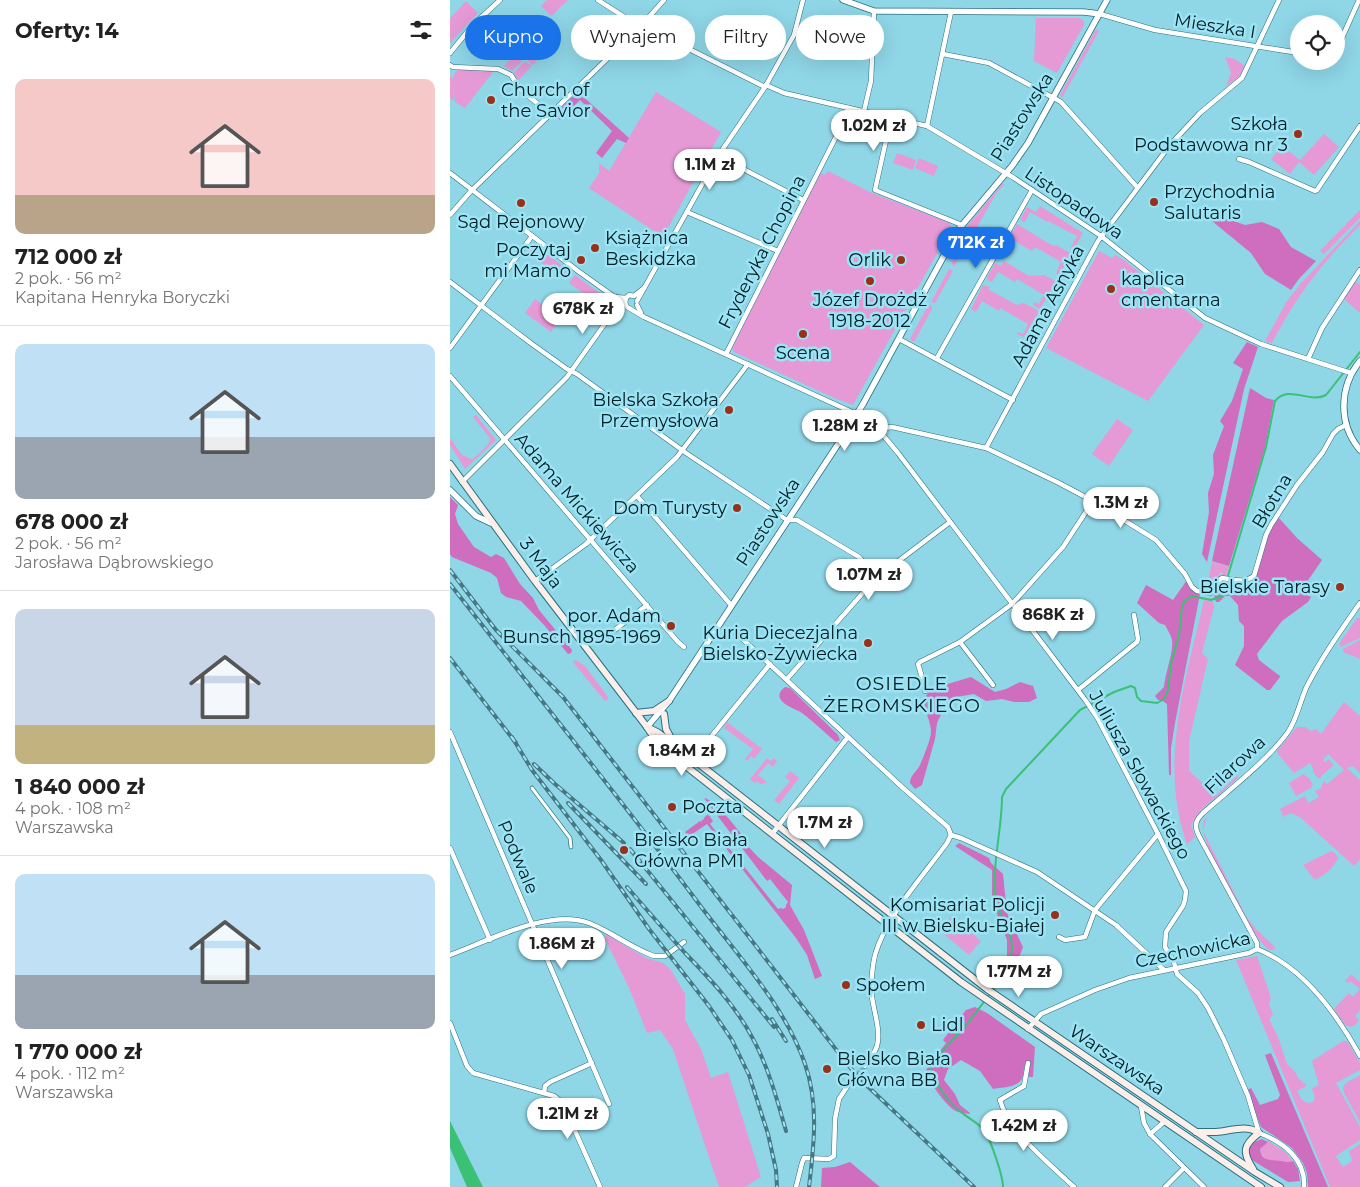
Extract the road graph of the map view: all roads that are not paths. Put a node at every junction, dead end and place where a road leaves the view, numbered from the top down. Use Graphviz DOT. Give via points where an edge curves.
graph roads {
  1 [pos="500,0"];
  2 [pos="598,0"];
  3 [pos="664,0"];
  4 [pos="802,0"];
  5 [pos="843,0"];
  6 [pos="1107,0"];
  7 [pos="1279,0"];
  8 [pos="1359,0"];
  9 [pos="874,12"];
  10 [pos="951,12"];
  11 [pos="1100,14"];
  12 [pos="623,15"];
  13 [pos="651,15"];
  14 [pos="1345,31"];
  15 [pos="1257,46"];
  16 [pos="695,52"];
  17 [pos="1290,52"];
  18 [pos="450,53"];
  19 [pos="943,54"];
  20 [pos="606,60"];
  21 [pos="451,66"];
  22 [pos="765,86"];
  23 [pos="1054,97"];
  24 [pos="848,108"];
  25 [pos="864,111"];
  26 [pos="550,114"];
  27 [pos="891,118"];
  28 [pos="927,126"];
  29 [pos="1360,126"];
  30 [pos="718,156"];
  31 [pos="1239,159"];
  32 [pos="450,173"];
  33 [pos="1006,173"];
  34 [pos="1138,187"];
  35 [pos="471,190"];
  36 [pos="1032,190"];
  37 [pos="803,200"];
  38 [pos="687,212"];
  39 [pos="450,215"];
  40 [pos="962,225"];
  41 [pos="532,236"];
  42 [pos="1101,236"];
  43 [pos="778,251"];
  44 [pos="1360,270"];
  45 [pos="450,282"];
  46 [pos="645,288"];
  47 [pos="614,296"];
  48 [pos="634,296"];
  49 [pos="625,301"];
  50 [pos="637,303"];
  51 [pos="481,305"];
  52 [pos="631,308"];
  53 [pos="616,309"];
  54 [pos="641,315"];
  55 [pos="898,339"];
  56 [pos="450,348"];
  57 [pos="726,354"];
  58 [pos="936,358"];
  59 [pos="1308,359"];
  60 [pos="1360,360"];
  61 [pos="748,364"];
  62 [pos="571,371"];
  63 [pos="1349,372"];
  64 [pos="450,376"];
  65 [pos="1014,400"];
  66 [pos="857,414"];
  67 [pos="1346,425"];
  68 [pos="878,429"];
  69 [pos="505,439"];
  70 [pos="986,448"];
  71 [pos="683,450"];
  72 [pos="1360,450"];
  73 [pos="450,464"];
  74 [pos="462,482"];
  75 [pos="450,490"];
  76 [pos="637,496"];
  77 [pos="1093,501"];
  78 [pos="787,520"];
  79 [pos="950,522"];
  80 [pos="491,523"];
  81 [pos="591,540"];
  82 [pos="876,578"];
  83 [pos="535,581"];
  84 [pos="1360,603"];
  85 [pos="1012,604"];
  86 [pos="647,605"];
  87 [pos="731,606"];
  88 [pos="1134,615"];
  89 [pos="736,633"];
  90 [pos="603,639"];
  91 [pos="960,642"];
  92 [pos="684,647"];
  93 [pos="770,664"];
  94 [pos="787,679"];
  95 [pos="993,686"];
  96 [pos="1078,690"];
  97 [pos="924,691"];
  98 [pos="669,701"];
  99 [pos="636,713"];
  100 [pos="664,714"];
  101 [pos="647,727"];
  102 [pos="450,732"];
  103 [pos="848,737"];
  104 [pos="710,738"];
  105 [pos="674,745"];
  106 [pos="704,746"];
  107 [pos="693,760"];
  108 [pos="532,788"];
  109 [pos="778,827"];
  110 [pos="772,834"];
  111 [pos="1158,834"];
  112 [pos="950,835"];
  113 [pos="571,847"];
  114 [pos="450,848"];
  115 [pos="1095,910"];
  116 [pos="893,916"];
  117 [pos="531,923"];
  118 [pos="888,925"];
  119 [pos="1059,937"];
  120 [pos="490,940"];
  121 [pos="684,942"];
  122 [pos="1257,948"];
  123 [pos="450,955"];
  124 [pos="1176,968"];
  125 [pos="1164,970"];
  126 [pos="1033,1021"];
  127 [pos="450,1023"];
  128 [pos="1028,1029"];
  129 [pos="1360,1056"];
  130 [pos="592,1063"];
  131 [pos="1028,1063"];
  132 [pos="865,1066"];
  133 [pos="852,1079"];
  134 [pos="544,1093"];
  135 [pos="610,1104"];
  136 [pos="1141,1106"];
  137 [pos="1164,1122"];
  138 [pos="1196,1132"];
  139 [pos="1259,1133"];
  140 [pos="1150,1134"];
  141 [pos="1184,1168"];
  142 [pos="1255,1172"];
  143 [pos="600,1187"];
  144 [pos="796,1187"];
  145 [pos="1074,1187"];
  146 [pos="1165,1187"];
  147 [pos="1204,1187"];
  148 [pos="1261,1187"];
  149 [pos="1280,1187"];
  150 [pos="1304,1187"];
  1 -- 18 [label="street" via="472,26"];
  2 -- 12 [label="street, Listopadowa"];
  3 -- 13 [label="street"];
  4 -- 22 [label="street" via="794,35"];
  5 -- 9 [label="street"];
  6 -- 11 [label="street, Piastowska"];
  7 -- 15 [label="street, Adama Asnyka"];
  8 -- 14 [label="street"];
  9 -- 10 [label="street"];
  9 -- 25 [label="street" via="871,81"];
  10 -- 11 [label="street"];
  10 -- 19 [label="street"];
  11 -- 15 [label="street, Mieszka I" via="1154,30"];
  11 -- 23 [label="street, Piastowska"];
  15 -- 17 [label="street, Mieszka I"];
  15 -- 34 [label="street, Adama Asnyka" via="1239,82 1183,130"];
  16 -- 22 [label="street, Listopadowa"];
  19 -- 23 [label="street" via="989,63"];
  19 -- 28 [label="street"];
  20 -- 26 [label="street"];
  21 -- 26 [label="street" via="498,69 511,74 520,89"];
  22 -- 24 [label="street, Listopadowa"];
  22 -- 30 [label="street"];
  23 -- 33 [label="street, Piastowska" via="1028,143"];
  23 -- 34 [label="street"];
  24 -- 25 [label="street, Listopadowa"];
  24 -- 37 [label="street, Fryderyka Chopina"];
  25 -- 27 [label="street, Listopadowa"];
  26 -- 35 [label="street"];
  27 -- 28 [label="street, Listopadowa"];
  27 -- 40 [label="street" via="875,190"];
  28 -- 33 [label="street, Listopadowa"];
  29 -- 31 [label="street" via="1315,191"];
  30 -- 37 [label="street"];
  30 -- 38 [label="street"];
  32 -- 35 [label="street"];
  33 -- 36 [label="street, Listopadowa"];
  33 -- 40 [label="street, Piastowska"];
  34 -- 42 [label="street, Adama Asnyka"];
  35 -- 39 [label="street"];
  35 -- 41 [label="street"];
  36 -- 42 [label="street, Listopadowa"];
  36 -- 58 [label="street"];
  37 -- 43 [label="street, Fryderyka Chopina"];
  38 -- 43 [label="street"];
  38 -- 46 [label="street"];
  40 -- 55 [label="street, Piastowska"];
  41 -- 47 [label="street"];
  41 -- 51 [label="street"];
  42 -- 59 [label="street, Listopadowa" via="1205,318 1261,344"];
  42 -- 65 [label="street, Adama Asnyka"];
  43 -- 57 [label="street, Fryderyka Chopina"];
  44 -- 59 [label="street" via="1322,328"];
  45 -- 51 [label="street"];
  46 -- 48 [label="street"];
  46 -- 50 [label="street"];
  47 -- 49 [label="street"];
  47 -- 53 [label="street"];
  48 -- 49 [label="street" via="629,295"];
  48 -- 50 [label="street"];
  49 -- 52 [label="street"];
  49 -- 53 [label="street"];
  50 -- 52 [label="street"];
  50 -- 54 [label="street"];
  51 -- 56 [label="street"];
  51 -- 62 [label="street"];
  52 -- 54 [label="street, Juliusza Słowackiego"];
  53 -- 62 [label="street"];
  54 -- 57 [label="street, Juliusza Słowackiego"];
  55 -- 58 [label="street"];
  55 -- 66 [label="street, Piastowska"];
  57 -- 61 [label="street, Juliusza Słowackiego"];
  58 -- 65 [label="street"];
  59 -- 63 [label="street, Listopadowa"];
  60 -- 63 [label="street"];
  61 -- 66 [label="street, Juliusza Słowackiego"];
  61 -- 71 [label="street"];
  62 -- 69 [label="street"];
  62 -- 71 [label="street"];
  63 -- 67 [label="street" via="1344,400"];
  64 -- 69 [label="street, Adama Mickiewicza"];
  65 -- 70 [label="street, Adama Asnyka"];
  66 -- 68 [label="street, Juliusza Słowackiego"];
  66 -- 78 [label="street, Piastowska"];
  67 -- 72 [label="street"];
  67 -- 77 [label="street, Błotna" via="1334,432 1271,525 1255,574 1245,580 1220,579 1212,593 1197,592 1156,540"];
  68 -- 70 [label="street" via="892,427"];
  68 -- 79 [label="street, Juliusza Słowackiego"];
  69 -- 74 [label="street"];
  69 -- 81 [label="street, Adama Mickiewicza"];
  70 -- 77 [label="street"];
  71 -- 76 [label="street"];
  71 -- 78 [label="street"];
  73 -- 74 [label="main road, 3 Maja"];
  74 -- 80 [label="main road, 3 Maja"];
  75 -- 80 [label="street" via="476,516"];
  76 -- 81 [label="street"];
  76 -- 87 [label="street"];
  77 -- 85 [label="street" via="1063,547"];
  78 -- 82 [label="street" via="797,520 859,557"];
  78 -- 87 [label="street, Piastowska"];
  79 -- 82 [label="street"];
  79 -- 85 [label="street, Juliusza Słowackiego"];
  80 -- 83 [label="main road, 3 Maja"];
  81 -- 83 [label="street"];
  81 -- 86 [label="street, Adama Mickiewicza"];
  82 -- 94 [label="street"];
  83 -- 99 [label="main road, 3 Maja"];
  84 -- 122 [label="street, Filarowa" via="1318,666 1283,739 1195,824"];
  85 -- 91 [label="street"];
  85 -- 96 [label="street, Juliusza Słowackiego"];
  86 -- 90 [label="street"];
  86 -- 92 [label="street, Adama Mickiewicza"];
  87 -- 98 [label="street, Piastowska"];
  88 -- 96 [label="street" via="1137,642"];
  89 -- 93 [label="street"];
  91 -- 95 [label="street"];
  91 -- 97 [label="street" via="918,664 926,687"];
  93 -- 94 [label="street"];
  93 -- 104 [label="street"];
  94 -- 103 [label="street"];
  96 -- 111 [label="street, Juliusza Słowackiego" via="1092,710"];
  98 -- 99 [label="main road" via="651,713"];
  98 -- 100 [label="street, Piastowska"];
  98 -- 101 [label="street, Piastowska"];
  99 -- 101 [label="main road, 3 Maja"];
  100 -- 101 [label="street"];
  100 -- 105 [label="main road" via="666,729"];
  101 -- 105 [label="main road, Warszawska"];
  101 -- 110 [label="main road, Warszawska" via="659,745"];
  102 -- 117 [label="street, Podwale"];
  103 -- 109 [label="street"];
  103 -- 112 [label="street" via="948,827"];
  105 -- 107 [label="main road, Warszawska"];
  106 -- 107 [label="street"];
  107 -- 109 [label="main road, Warszawska"];
  108 -- 113 [label="street" via="570,838"];
  109 -- 110 [label="street"];
  109 -- 116 [label="main road, Warszawska"];
  110 -- 118 [label="main road, Warszawska"];
  111 -- 115 [label="street"];
  111 -- 124 [label="street, Juliusza Słowackiego" via="1186,891 1185,900 1164,937 1165,947"];
  112 -- 115 [label="street" via="1037,872"];
  112 -- 116 [label="street"];
  114 -- 120 [label="street"];
  115 -- 119 [label="street" via="1085,937 1065,940"];
  115 -- 125 [label="street"];
  116 -- 118 [label="street"];
  116 -- 126 [label="main road, Warszawska"];
  117 -- 120 [label="street"];
  117 -- 121 [label="street" via="578,920 654,956 665,956"];
  117 -- 130 [label="street, Podwale"];
  118 -- 128 [label="main road, Warszawska"];
  118 -- 132 [label="street" via="873,966 877,1045"];
  120 -- 123 [label="street"];
  122 -- 124 [label="street, Czechowicka"];
  122 -- 129 [label="street, Czechowicka" via="1273,956 1312,989 1341,1025"];
  124 -- 125 [label="street, Czechowicka"];
  124 -- 139 [label="street, Juliusza Słowackiego" via="1177,974 1198,993 1208,1008 1244,1087"];
  125 -- 126 [label="street, Czechowicka" via="1095,990 1041,1014"];
  126 -- 128 [label="street, Czechowicka"];
  126 -- 138 [label="main road, Warszawska"];
  127 -- 134 [label="street" via="467,1066 473,1073"];
  128 -- 136 [label="main road, Warszawska"];
  130 -- 134 [label="street" via="550,1082"];
  130 -- 135 [label="street, Podwale"];
  131 -- 145 [label="street" via="1024,1086 1000,1100 1002,1110 1018,1132"];
  133 -- 144 [label="street" via="839,1099 834,1156 829,1159 804,1158"];
  134 -- 143 [label="street" via="554,1096 564,1106"];
  136 -- 137 [label="main road, Warszawska"];
  136 -- 140 [label="street"];
  137 -- 140 [label="street"];
  137 -- 148 [label="main road, Warszawska"];
  138 -- 139 [label="main road" via="1246,1128"];
  138 -- 142 [label="main road, Warszawska"];
  139 -- 142 [label="main road" via="1248,1143 1245,1152"];
  139 -- 150 [label="street" via="1293,1155 1303,1172"];
  140 -- 141 [label="street"];
  141 -- 146 [label="street"];
  141 -- 147 [label="street"];
  142 -- 149 [label="main road, Warszawska"];
}
